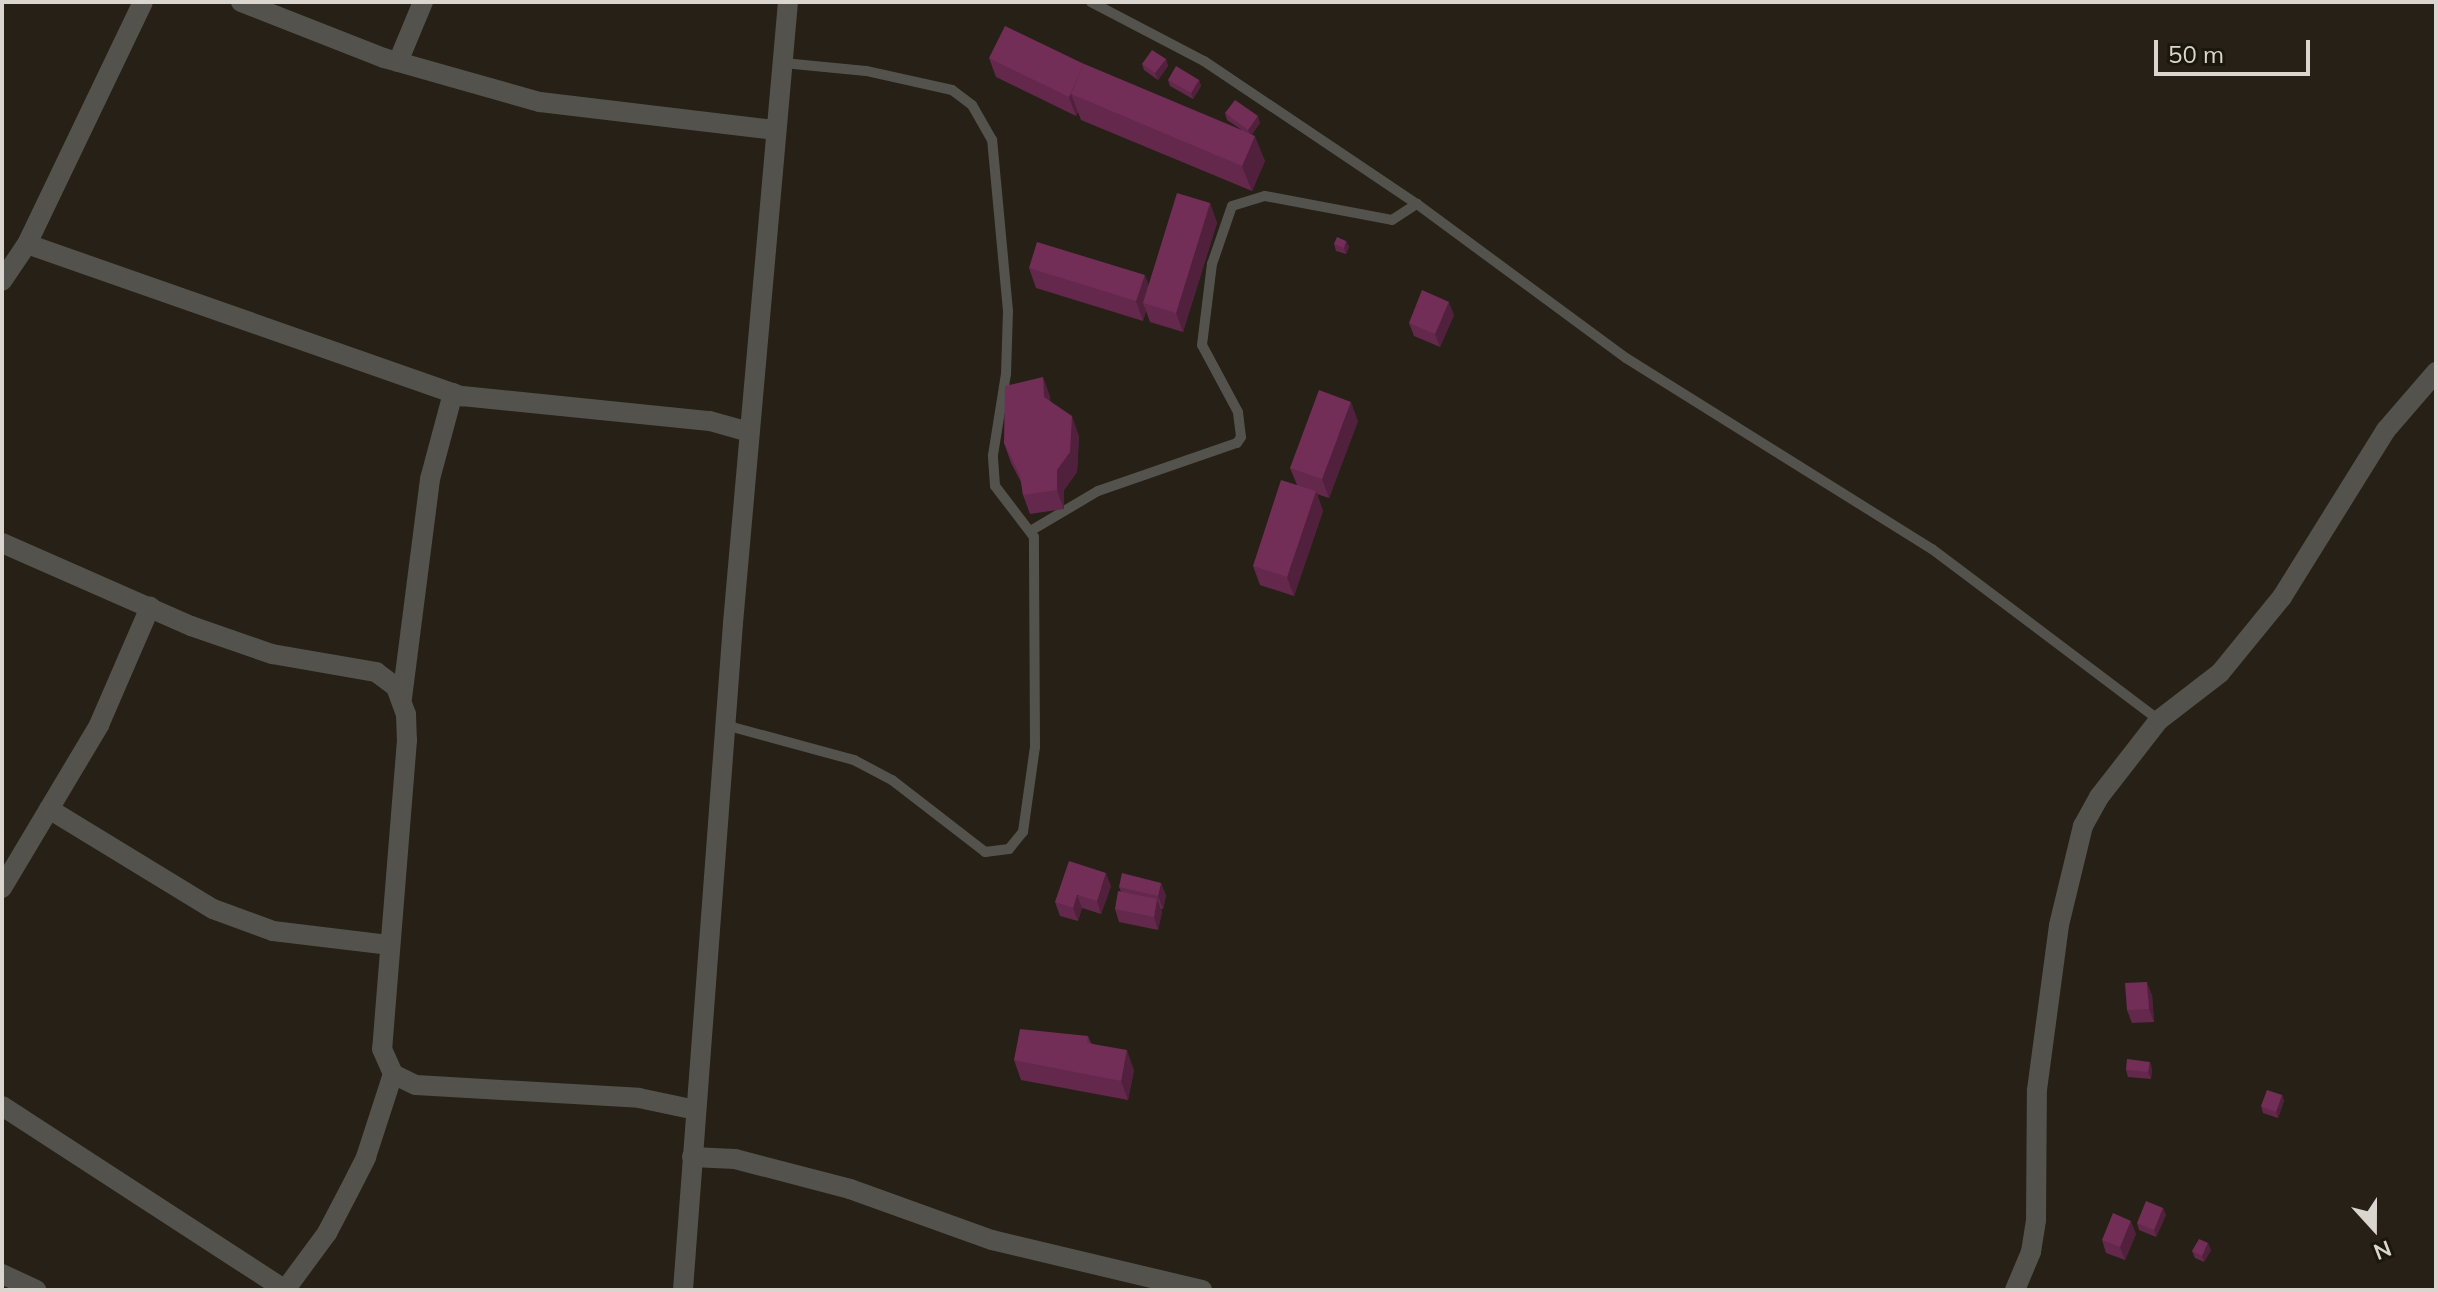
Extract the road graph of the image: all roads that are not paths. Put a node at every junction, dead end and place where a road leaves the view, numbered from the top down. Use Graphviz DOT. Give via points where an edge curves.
graph roads {
  1 [pos="143,2"];
  2 [pos="241,2"];
  3 [pos="423,2"];
  4 [pos="788,2"];
  5 [pos="1091,2"];
  6 [pos="398,62"];
  7 [pos="783,63"];
  8 [pos="774,130"];
  9 [pos="1417,204"];
  10 [pos="27,244"];
  11 [pos="2,281"];
  12 [pos="2436,372"];
  13 [pos="453,393"];
  14 [pos="749,432"];
  15 [pos="1032,530"];
  16 [pos="2,543"];
  17 [pos="150,607"];
  18 [pos="402,698"];
  19 [pos="2159,720"];
  20 [pos="725,725"];
  21 [pos="49,809"];
  22 [pos="2,888"];
  23 [pos="388,945"];
  24 [pos="393,1074"];
  25 [pos="2,1106"];
  26 [pos="696,1110"];
  27 [pos="692,1157"];
  28 [pos="2,1274"];
  29 [pos="37,1290"];
  30 [pos="683,1290"];
  31 [pos="1202,1290"];
  32 [pos="2015,1290"];
  1 -- 10 [label="street"];
  2 -- 6 [label="street"];
  3 -- 6 [label="street"];
  4 -- 7 [label="street"];
  5 -- 9 [label="lane" via="1204,61"];
  6 -- 8 [label="street" via="540,102"];
  7 -- 8 [label="street"];
  7 -- 15 [label="lane" via="866,71 952,90 983,119 992,140 1007,258 1008,350 993,455 995,486"];
  8 -- 14 [label="street"];
  9 -- 15 [label="lane" via="1392,220 1265,196 1232,206 1212,264 1202,345 1238,412 1241,437 1237,443 1098,491"];
  9 -- 19 [label="lane" via="1626,358 1932,549"];
  10 -- 11 [label="street"];
  10 -- 13 [label="street"];
  12 -- 19 [label="street" via="2386,430 2282,597 2220,673"];
  13 -- 14 [label="street" via="710,421"];
  13 -- 18 [label="street" via="430,479"];
  14 -- 20 [label="street"];
  15 -- 20 [label="lane" via="1035,747 1023,832 1009,849 985,852 892,780 854,760"];
  16 -- 17 [label="street"];
  17 -- 18 [label="street" via="272,654 376,672 389,678"];
  17 -- 21 [label="street" via="99,725"];
  18 -- 23 [label="street" via="407,740"];
  19 -- 32 [label="street" via="2099,797 2073,855 2037,1090 2036,1220 2031,1252"];
  20 -- 26 [label="street"];
  21 -- 22 [label="street"];
  21 -- 23 [label="street" via="213,909 273,931"];
  23 -- 24 [label="street" via="382,1049"];
  24 -- 25 [label="street" via="366,1157 327,1233 285,1290"];
  24 -- 26 [label="street" via="416,1085 639,1098"];
  26 -- 27 [label="street"];
  27 -- 30 [label="street"];
  27 -- 31 [label="street" via="735,1159 850,1189 992,1240"];
  28 -- 29 [label="street"];
}
